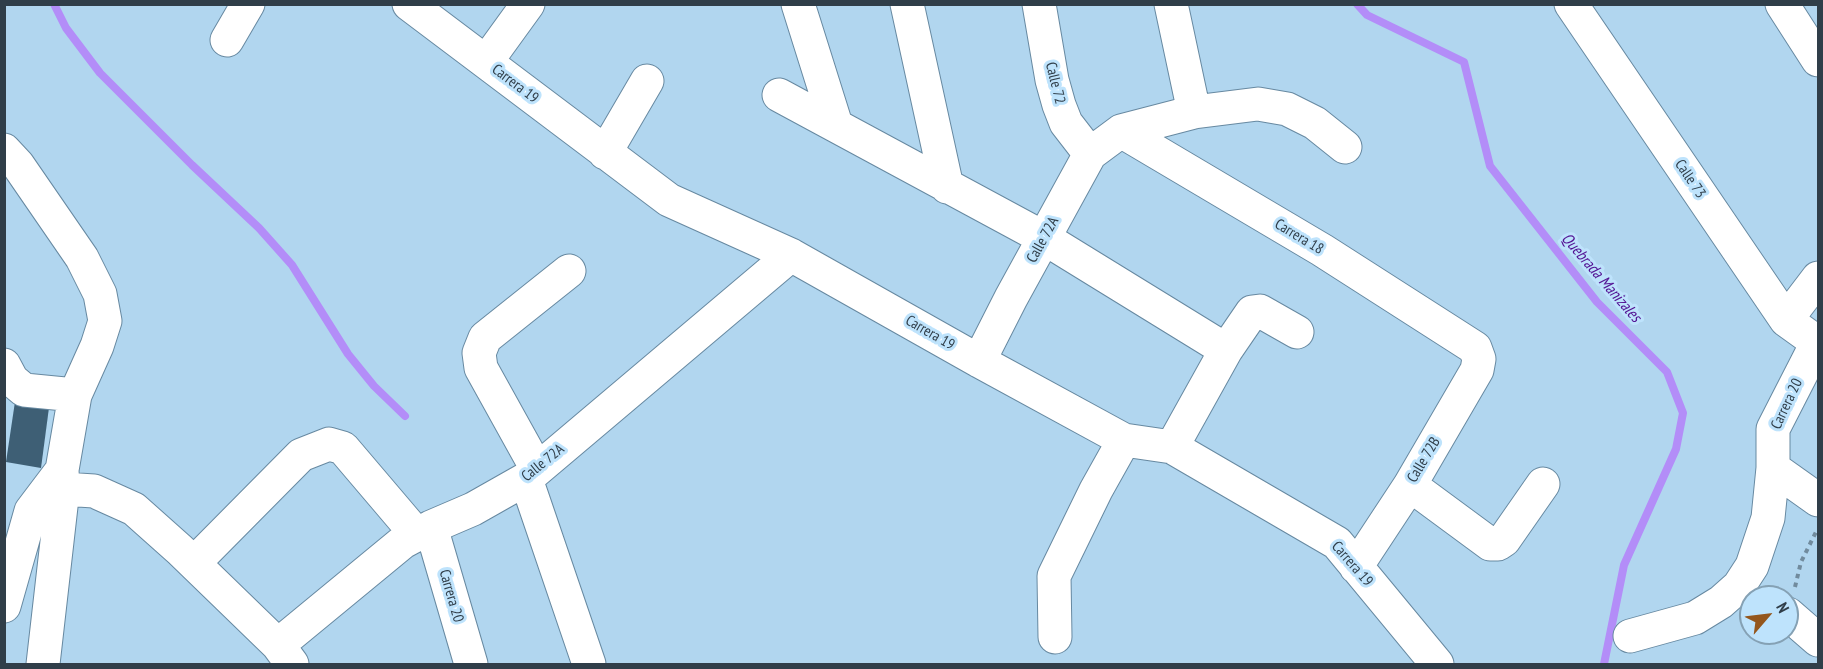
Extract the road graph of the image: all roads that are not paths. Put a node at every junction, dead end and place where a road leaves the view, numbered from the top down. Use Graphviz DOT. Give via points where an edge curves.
graph roads {
  1 [pos="248,4"];
  2 [pos="410,4"];
  3 [pos="528,4"];
  4 [pos="798,4"];
  5 [pos="907,4"];
  6 [pos="1039,4"];
  7 [pos="1171,4"];
  8 [pos="1571,4"];
  9 [pos="1782,4"];
  10 [pos="227,40"];
  11 [pos="1818,60"];
  12 [pos="486,62"];
  13 [pos="647,81"];
  14 [pos="779,95"];
  15 [pos="1194,112"];
  16 [pos="836,125"];
  17 [pos="1121,130"];
  18 [pos="1345,147"];
  19 [pos="4,150"];
  20 [pos="605,153"];
  21 [pos="1090,154"];
  22 [pos="947,187"];
  23 [pos="1044,238"];
  24 [pos="791,255"];
  25 [pos="569,271"];
  26 [pos="1818,278"];
  27 [pos="1786,320"];
  28 [pos="1297,332"];
  29 [pos="1818,343"];
  30 [pos="1474,348"];
  31 [pos="1226,350"];
  32 [pos="979,361"];
  33 [pos="4,365"];
  34 [pos="75,395"];
  35 [pos="1124,440"];
  36 [pos="1172,447"];
  37 [pos="1773,468"];
  38 [pos="532,474"];
  39 [pos="62,480"];
  40 [pos="1543,484"];
  41 [pos="1410,485"];
  42 [pos="1818,500"];
  43 [pos="424,531"];
  44 [pos="194,563"];
  45 [pos="1356,567"];
  46 [pos="4,606"];
  47 [pos="1799,624"];
  48 [pos="1630,636"];
  49 [pos="1055,637"];
  50 [pos="1818,640"];
  51 [pos="285,655"];
  52 [pos="43,664"];
  53 [pos="470,664"];
  54 [pos="589,664"];
  55 [pos="1437,664"];
  1 -- 10 [label="street"];
  2 -- 12 [label="street, Carrera 19"];
  3 -- 12 [label="street"];
  4 -- 16 [label="street"];
  5 -- 22 [label="street"];
  6 -- 21 [label="street, Calle 72" via="1059,105 1066,123"];
  7 -- 15 [label="street"];
  8 -- 27 [label="street, Calle 73"];
  9 -- 11 [label="street"];
  12 -- 20 [label="street, Carrera 19"];
  13 -- 20 [label="street"];
  14 -- 16 [label="street"];
  15 -- 17 [label="street"];
  15 -- 18 [label="street" via="1258,104 1287,109 1315,123"];
  16 -- 22 [label="street"];
  17 -- 21 [label="street, Calle 72A"];
  17 -- 30 [label="street, Carrera 18" via="1322,250"];
  19 -- 34 [label="street" via="82,258 99,294 105,321"];
  20 -- 24 [label="street, Carrera 19" via="669,200"];
  21 -- 23 [label="street, Calle 72A"];
  22 -- 23 [label="street"];
  23 -- 31 [label="street"];
  23 -- 32 [label="street, Calle 72A"];
  24 -- 32 [label="street, Carrera 19"];
  24 -- 38 [label="street, Calle 72A"];
  25 -- 38 [label="street" via="485,338 479,353 481,368"];
  26 -- 27 [label="street"];
  27 -- 29 [label="street, Calle 73"];
  28 -- 31 [label="street" via="1256,310"];
  29 -- 37 [label="street, Carrera 20" via="1773,429"];
  30 -- 41 [label="street, Calle 72B" via="1479,359 1477,370"];
  31 -- 36 [label="street"];
  32 -- 35 [label="street, Carrera 19"];
  33 -- 34 [label="street" via="12,380 24,390"];
  34 -- 39 [label="street"];
  35 -- 36 [label="street, Carrera 19"];
  35 -- 49 [label="street" via="1054,576"];
  36 -- 45 [label="street, Carrera 19" via="1337,543"];
  37 -- 42 [label="street"];
  37 -- 48 [label="street, Carrera 20" via="1768,518 1752,566 1739,586 1695,618"];
  38 -- 43 [label="street, Calle 72A" via="473,509"];
  38 -- 54 [label="street"];
  39 -- 44 [label="street" via="134,509"];
  39 -- 46 [label="street" via="30,511"];
  39 -- 52 [label="street"];
  40 -- 41 [label="street" via="1504,540 1490,544"];
  41 -- 45 [label="street, Calle 72B"];
  43 -- 44 [label="street" via="343,448 329,444 301,455"];
  43 -- 51 [label="street, Calle 72A" via="403,542"];
  43 -- 53 [label="street, Carrera 20"];
  44 -- 51 [label="street"];
  45 -- 55 [label="street, Carrera 19"];
  47 -- 50 [label="street"];
}
